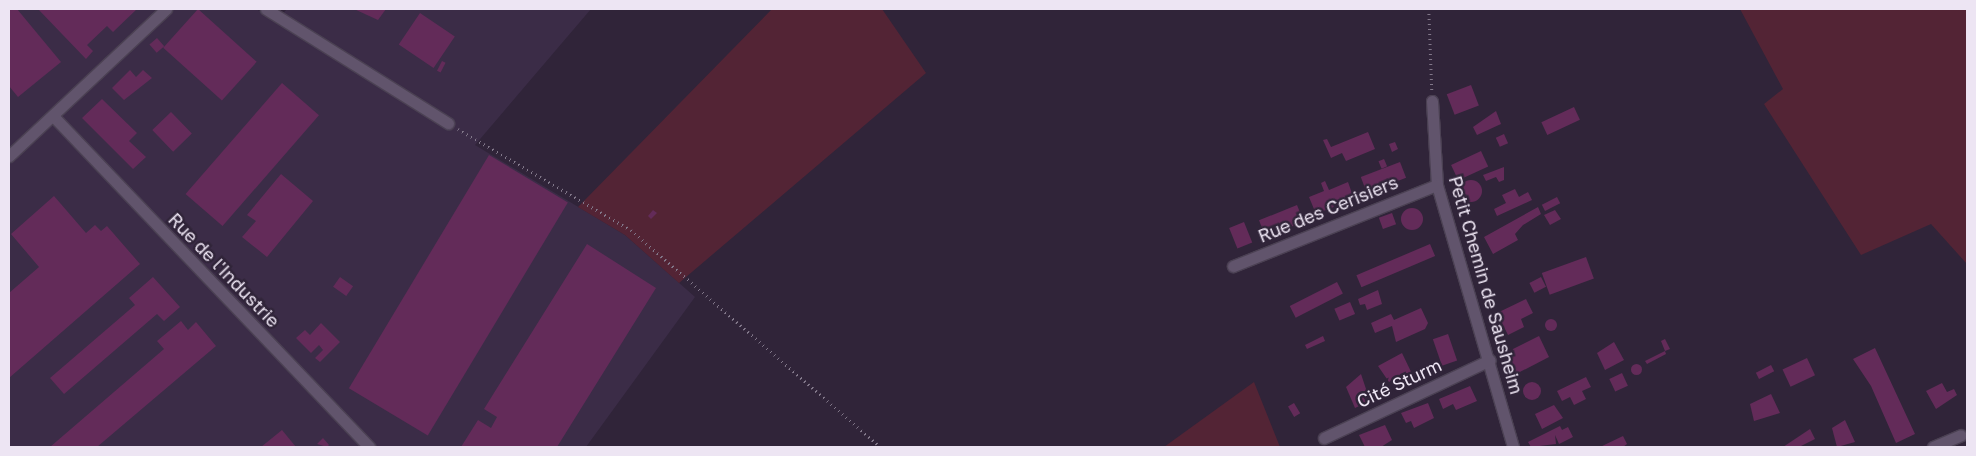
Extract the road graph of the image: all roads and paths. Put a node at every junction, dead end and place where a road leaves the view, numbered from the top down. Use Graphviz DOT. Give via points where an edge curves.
graph roads {
  1 [pos="166,9"];
  2 [pos="266,9"];
  3 [pos="1429,9"];
  4 [pos="1432,101"];
  5 [pos="53,116"];
  6 [pos="448,123"];
  7 [pos="9,156"];
  8 [pos="1437,185"];
  9 [pos="1233,266"];
  10 [pos="1490,360"];
  11 [pos="1961,435"];
  12 [pos="1324,438"];
  13 [pos="369,447"];
  14 [pos="881,447"];
  15 [pos="1512,447"];
  16 [pos="1933,447"];
  1 -- 5 [label="street"];
  2 -- 6 [label="street"];
  3 -- 4 [label="path"];
  4 -- 8 [label="street, Petit Chemin de Sausheim"];
  5 -- 7 [label="street"];
  5 -- 13 [label="street, Rue de l'Industrie"];
  6 -- 14 [label="path" via="631,230"];
  8 -- 9 [label="street, Rue des Cerisiers"];
  8 -- 10 [label="street, Petit Chemin de Sausheim"];
  10 -- 12 [label="street, Cité Sturm"];
  10 -- 15 [label="street, Petit Chemin de Sausheim"];
  11 -- 16 [label="street"];
}
